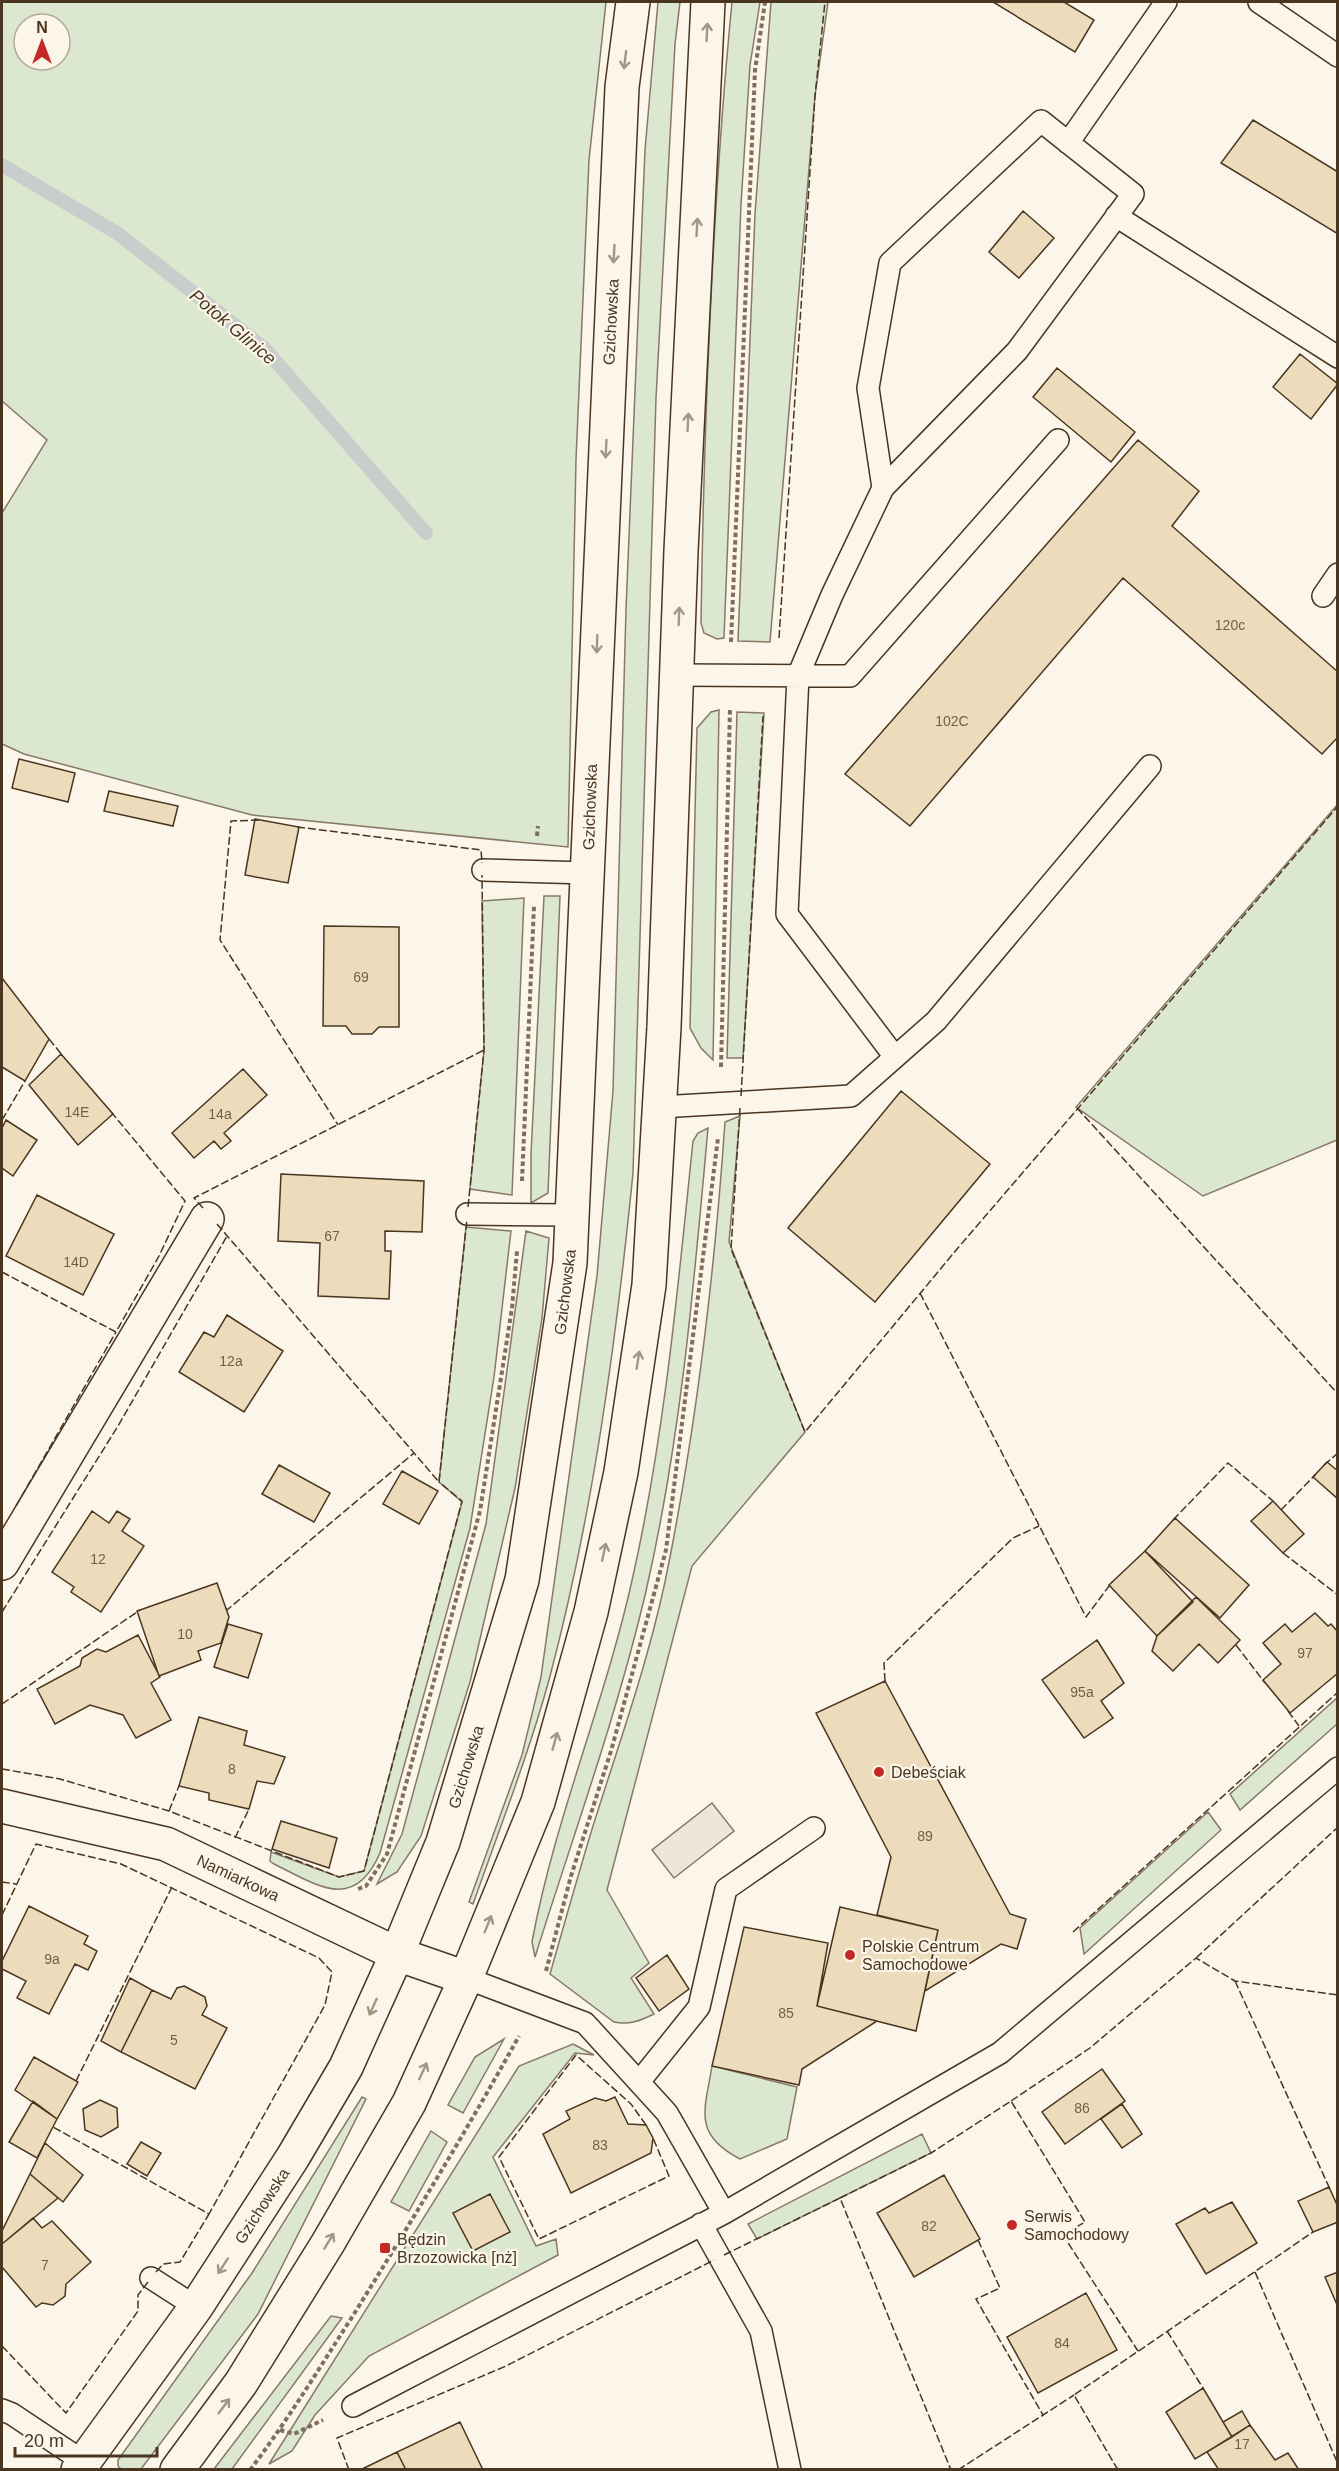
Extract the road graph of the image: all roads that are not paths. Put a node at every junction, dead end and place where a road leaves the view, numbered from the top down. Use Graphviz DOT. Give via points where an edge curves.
graph roads {
  1 [pos="633,2"];
  2 [pos="708,2"];
  3 [pos="1166,2"];
  4 [pos="1258,2"];
  5 [pos="1338,56"];
  6 [pos="1068,143"];
  7 [pos="1116,216"];
  8 [pos="1338,357"];
  9 [pos="1058,440"];
  10 [pos="883,488"];
  11 [pos="1338,574"];
  12 [pos="1323,596"];
  13 [pos="677,675"];
  14 [pos="798,676"];
  15 [pos="1150,766"];
  16 [pos="483,870"];
  17 [pos="587,873"];
  18 [pos="895,1057"];
  19 [pos="660,1107"];
  20 [pos="467,1214"];
  21 [pos="572,1215"];
  22 [pos="207,1219"];
  23 [pos="2,1563"];
  24 [pos="1338,1768"];
  25 [pos="2,1806"];
  26 [pos="814,1828"];
  27 [pos="398,1954"];
  28 [pos="466,1978"];
  29 [pos="639,2082"];
  30 [pos="724,2213"];
  31 [pos="701,2224"];
  32 [pos="151,2278"];
  33 [pos="196,2307"];
  34 [pos="353,2406"];
  35 [pos="2,2410"];
  36 [pos="81,2466"];
  37 [pos="177,2469"];
  38 [pos="790,2469"];
  1 -- 17 [label="street, Gzichowska, one-way" via="622,87"];
  13 -- 2 [label="street, one-way"];
  3 -- 6 [label="lane"];
  4 -- 5 [label="lane"];
  6 -- 7 [label="lane" via="1133,194"];
  6 -- 10 [label="lane" via="1041,121 890,263 868,388"];
  7 -- 8 [label="lane"];
  7 -- 10 [label="lane" via="1017,351"];
  9 -- 14 [label="lane" via="850,676"];
  10 -- 14 [label="lane"];
  11 -- 12 [label="lane"];
  13 -- 14 [label="lane"];
  13 -- 19 [label="street"];
  14 -- 18 [label="lane" via="787,914"];
  15 -- 18 [label="lane" via="936,1021"];
  16 -- 17 [label="lane"];
  17 -- 21 [label="street, Gzichowska"];
  18 -- 19 [label="lane" via="851,1096"];
  28 -- 19 [label="street, one-way" via="538,1802 591,1612 621,1472 649,1285"];
  20 -- 21 [label="lane"];
  21 -- 27 [label="street, Gzichowska" via="570,1263 522,1580 443,1842"];
  22 -- 23 [label="street"];
  24 -- 30 [label="lane" via="1000,2053"];
  25 -- 27 [label="street, Namiarkowa" via="166,1844"];
  26 -- 29 [label="lane" via="726,1889 699,2007"];
  27 -- 28 [label="street, Namiarkowa"];
  27 -- 33 [label="street, Gzichowska, one-way" via="346,2067"];
  28 -- 29 [label="lane" via="585,2023"];
  37 -- 28 [label="street, one-way" via="241,2383 328,2243 409,2103"];
  29 -- 30 [label="lane" via="667,2113"];
  30 -- 31 [label="lane"];
  31 -- 34 [label="lane"];
  31 -- 38 [label="lane" via="761,2331"];
  32 -- 33 [label="lane"];
  33 -- 36 [label="street, Gzichowska"];
  35 -- 36 [label="lane"];
}
